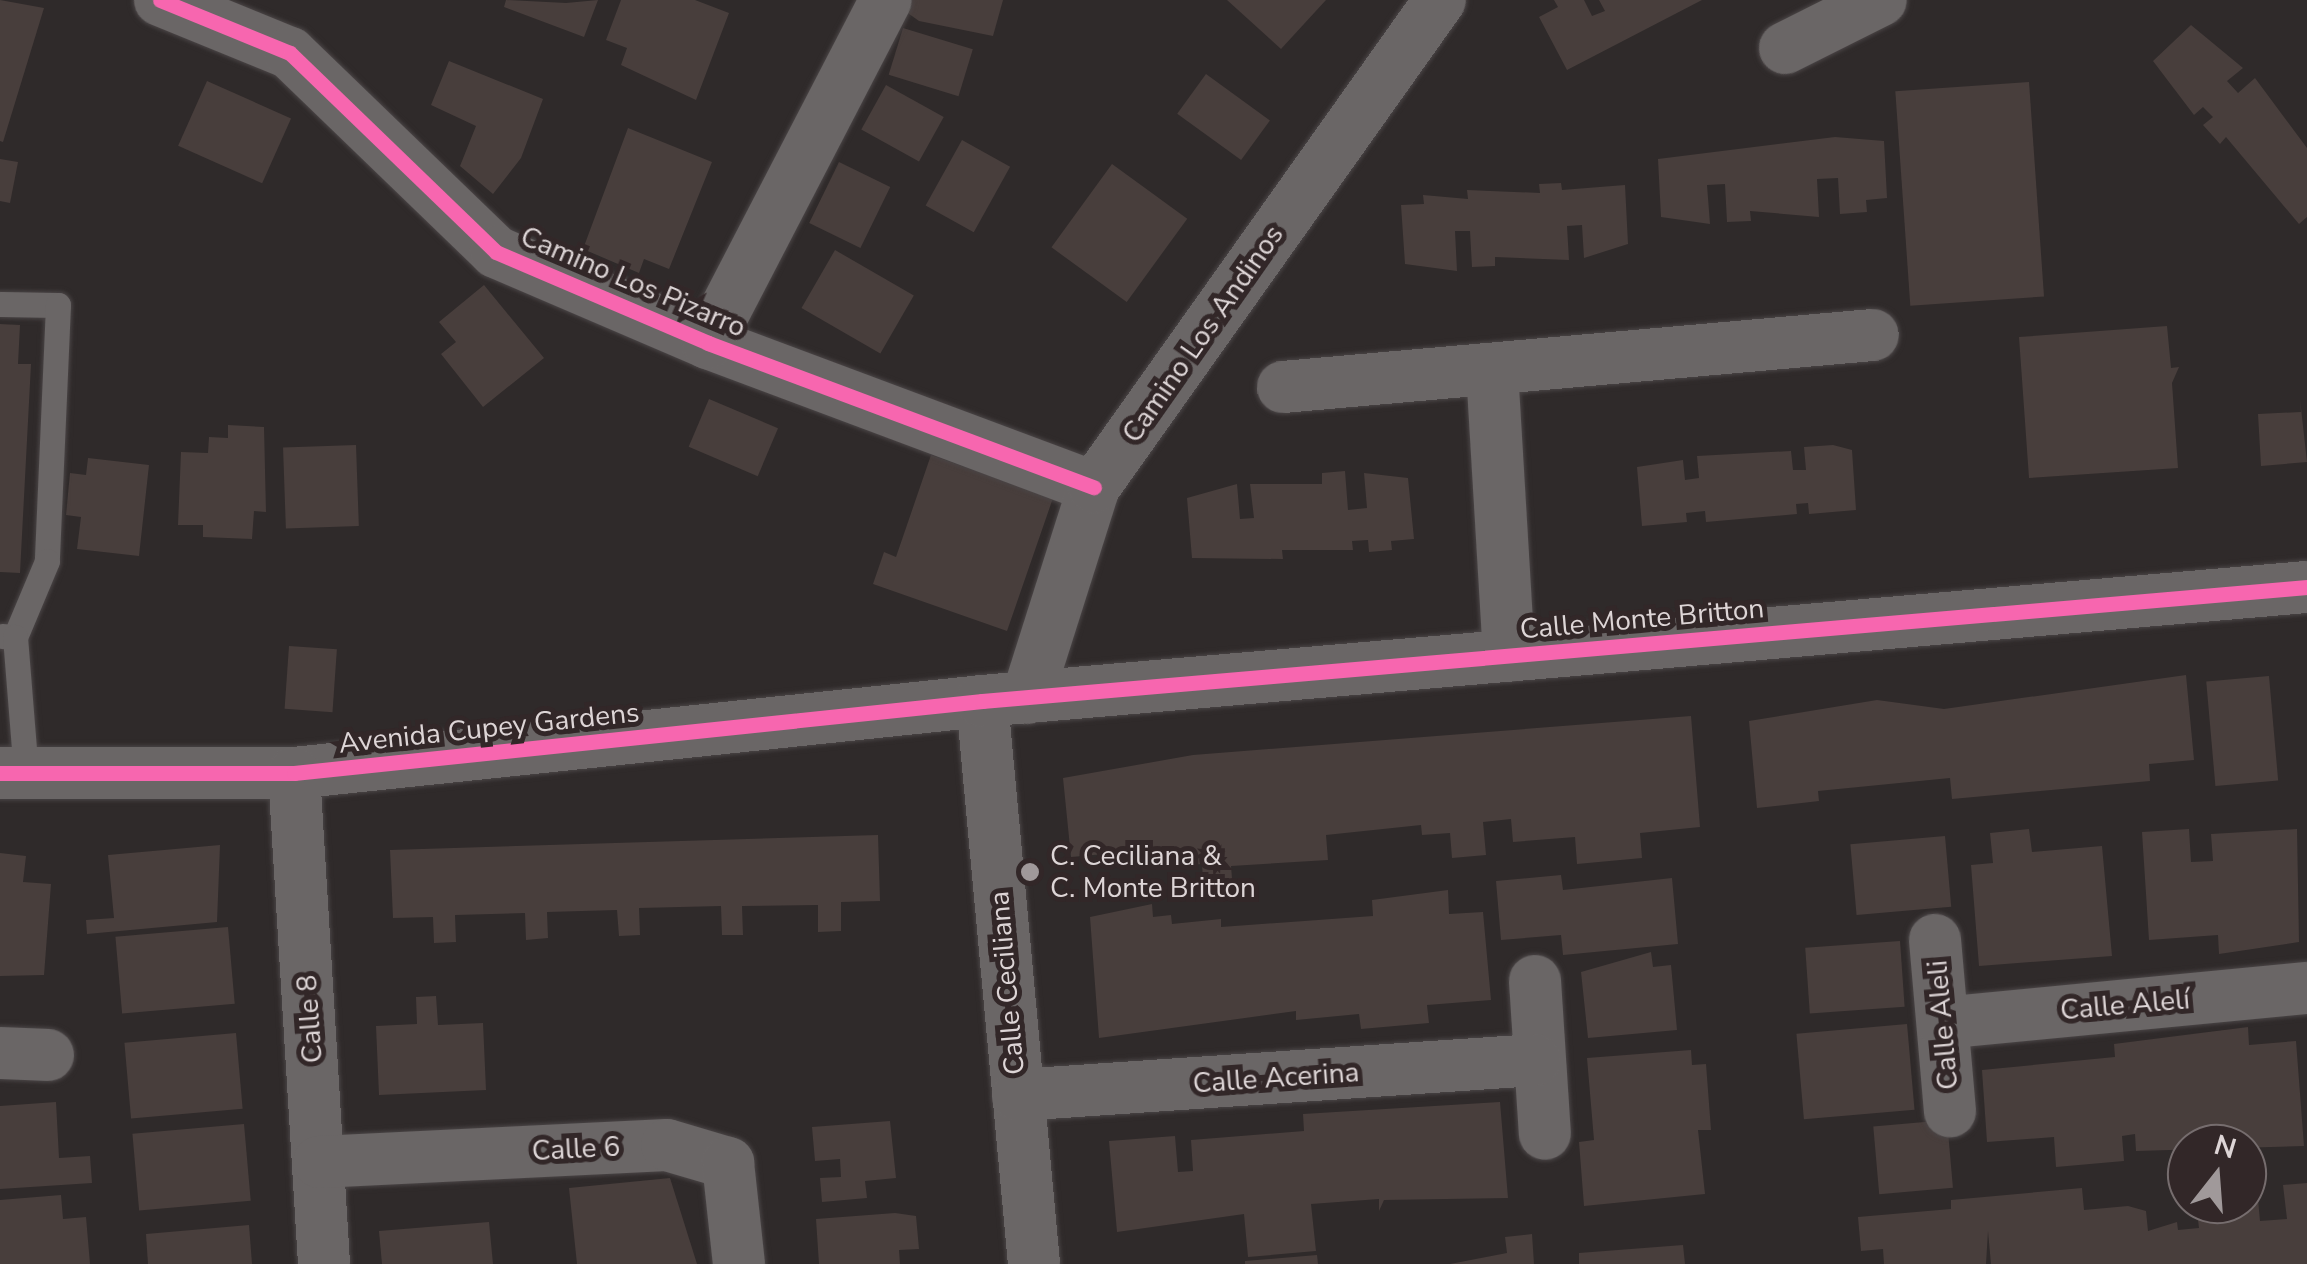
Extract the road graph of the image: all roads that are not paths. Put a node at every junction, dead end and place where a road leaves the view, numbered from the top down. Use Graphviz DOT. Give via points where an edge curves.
graph roads {
  1 [pos="160,0"];
  2 [pos="886,0"];
  3 [pos="1440,0"];
  4 [pos="1881,0"];
  5 [pos="1785,48"];
  6 [pos="0,304"];
  7 [pos="1873,335"];
  8 [pos="708,343"];
  9 [pos="1492,370"];
  10 [pos="1283,386"];
  11 [pos="1094,486"];
  12 [pos="2307,588"];
  13 [pos="7,636"];
  14 [pos="1509,655"];
  15 [pos="1005,700"];
  16 [pos="13,773"];
  17 [pos="294,773"];
  18 [pos="1935,940"];
  19 [pos="1536,980"];
  20 [pos="2307,988"];
  21 [pos="1944,1023"];
  22 [pos="1535,1060"];
  23 [pos="1018,1096"];
  24 [pos="1950,1110"];
  25 [pos="1545,1134"];
  26 [pos="319,1162"];
  27 [pos="324,1264"];
  28 [pos="738,1264"];
  29 [pos="1034,1264"];
  1 -- 8 [label="street, Camino Los Pizarro" via="290,53 496,252"];
  2 -- 8 [label="street"];
  3 -- 11 [label="street, Camino Los Andinos"];
  4 -- 5 [label="street"];
  6 -- 13 [label="lane" via="58,305 47,562"];
  7 -- 9 [label="street"];
  8 -- 11 [label="street, Camino Los Pizarro"];
  9 -- 10 [label="street"];
  9 -- 14 [label="street"];
  11 -- 15 [label="street, Camino Los Andinos"];
  12 -- 14 [label="street, Calle Monte Britton"];
  13 -- 16 [label="lane"];
  14 -- 15 [label="street, Calle Monte Britton"];
  15 -- 17 [label="street, Avenida Cupey Gardens"];
  15 -- 23 [label="street, Calle Ceciliana"];
  16 -- 17 [label="street, Avenida Cupey Gardens"];
  17 -- 26 [label="street, Calle 8"];
  18 -- 21 [label="street, Calle Aleli"];
  19 -- 22 [label="street"];
  20 -- 21 [label="street, Calle Alelí"];
  21 -- 24 [label="street, Calle Aleli"];
  22 -- 23 [label="street, Calle Acerina"];
  22 -- 25 [label="street"];
  23 -- 29 [label="street, Calle Ceciliana"];
  26 -- 27 [label="street, Calle 8"];
  26 -- 28 [label="street, Calle 6" via="667,1145 728,1163"];
}
